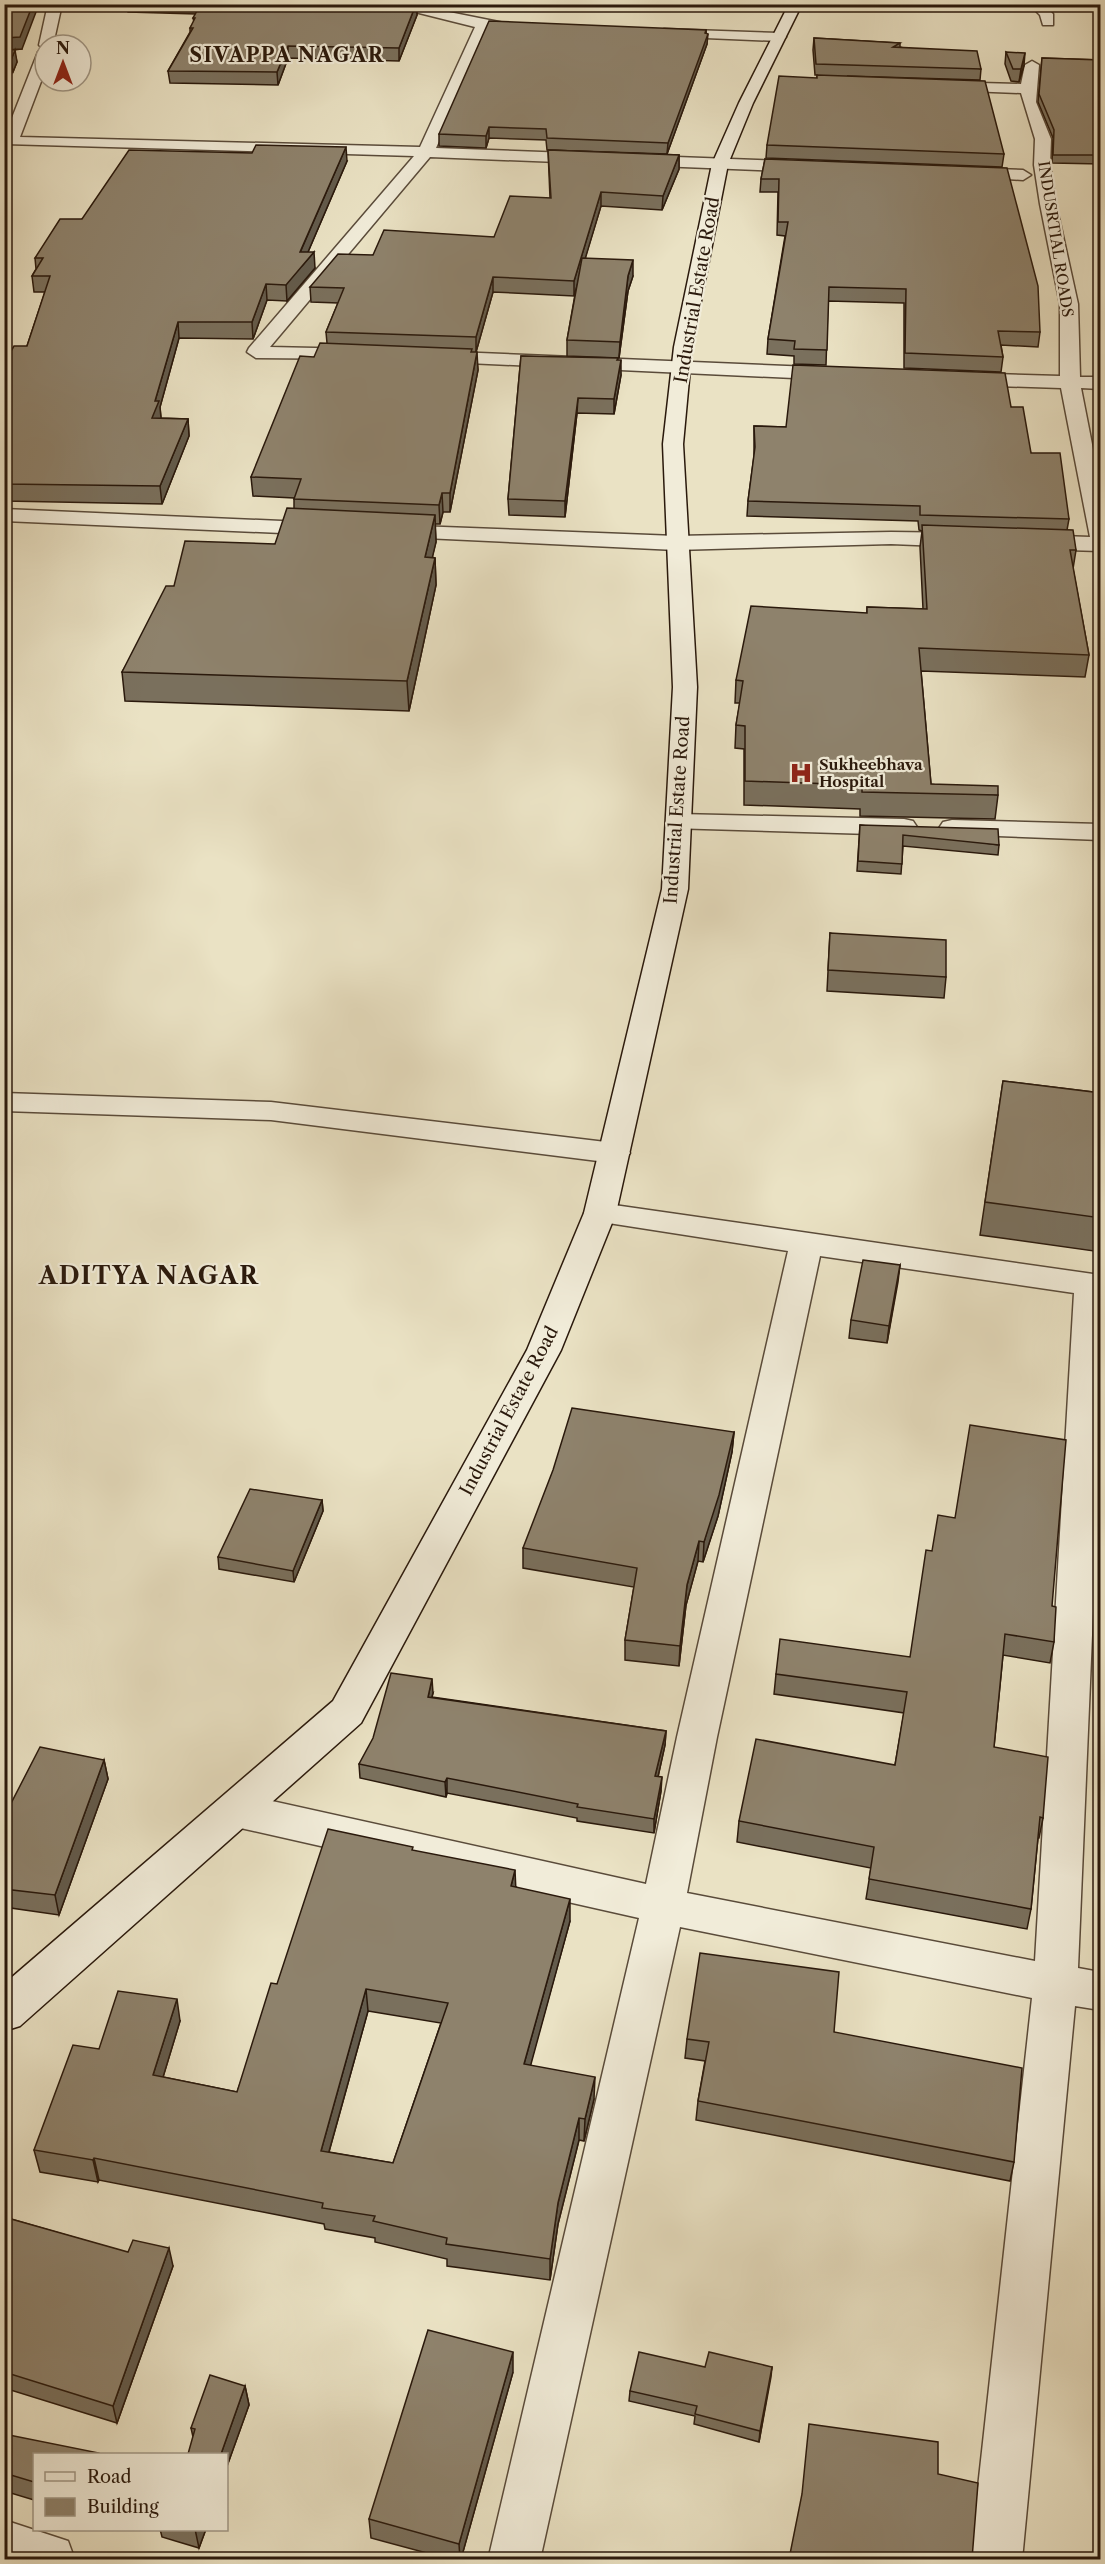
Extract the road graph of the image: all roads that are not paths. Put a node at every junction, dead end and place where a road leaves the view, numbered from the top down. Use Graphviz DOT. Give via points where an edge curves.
graph roads {
  1 [pos="55,4"];
  2 [pos="389,4"];
  3 [pos="796,4"];
  4 [pos="1035,4"];
  5 [pos="1048,22"];
  6 [pos="483,26"];
  7 [pos="515,27"];
  8 [pos="652,32"];
  9 [pos="49,33"];
  10 [pos="779,37"];
  11 [pos="33,55"];
  12 [pos="24,56"];
  13 [pos="1032,65"];
  14 [pos="923,85"];
  15 [pos="33,86"];
  16 [pos="1028,89"];
  17 [pos="12,141"];
  18 [pos="426,152"];
  19 [pos="7,157"];
  20 [pos="720,164"];
  21 [pos="825,168"];
  22 [pos="953,173"];
  23 [pos="1023,176"];
  24 [pos="374,355"];
  25 [pos="409,357"];
  26 [pos="681,366"];
  27 [pos="859,375"];
  28 [pos="943,378"];
  29 [pos="1070,382"];
  30 [pos="1101,383"];
  31 [pos="4,515"];
  32 [pos="1101,536"];
  33 [pos="984,540"];
  34 [pos="1007,541"];
  35 [pos="676,543"];
  36 [pos="1101,544"];
  37 [pos="679,822"];
  38 [pos="1101,832"];
  39 [pos="4,1102"];
  40 [pos="614,1153"];
  41 [pos="600,1213"];
  42 [pos="806,1243"];
  43 [pos="1096,1286"];
  44 [pos="236,1810"];
  45 [pos="663,1906"];
  46 [pos="1055,1984"];
  47 [pos="1101,1991"];
  48 [pos="4,2012"];
  49 [pos="4,2547"];
  50 [pos="49,2559"];
  51 [pos="514,2559"];
  52 [pos="996,2559"];
  1 -- 9 [label="street"];
  2 -- 6 [label="street"];
  3 -- 10 [label="street, Industrial Estate Road"];
  4 -- 5 [label="street" via="1046,14"];
  6 -- 7 [label="street"];
  6 -- 18 [label="street"];
  8 -- 10 [label="street"];
  10 -- 20 [label="street, Industrial Estate Road"];
  11 -- 12 [label="street"];
  13 -- 16 [label="street, INDUSRTIAL ROADS"];
  14 -- 16 [label="street"];
  15 -- 17 [label="street"];
  16 -- 29 [label="street, INDUSRTIAL ROADS" via="1043,139 1048,204 1069,304"];
  17 -- 18 [label="street"];
  17 -- 19 [label="street"];
  18 -- 20 [label="street"];
  18 -- 24 [label="street" via="256,352"];
  20 -- 21 [label="street"];
  20 -- 26 [label="street, Industrial Estate Road"];
  22 -- 23 [label="street"];
  25 -- 26 [label="street"];
  26 -- 27 [label="street"];
  26 -- 35 [label="street, Industrial Estate Road" via="673,444"];
  28 -- 29 [label="street"];
  29 -- 30 [label="street"];
  29 -- 32 [label="street, INDUSRTIAL ROADS"];
  31 -- 35 [label="street"];
  33 -- 35 [label="street" via="891,537"];
  34 -- 36 [label="street"];
  35 -- 37 [label="street, Industrial Estate Road" via="685,687"];
  37 -- 38 [label="street"];
  37 -- 40 [label="street, Industrial Estate Road" via="675,889"];
  39 -- 40 [label="street" via="271,1111"];
  40 -- 41 [label="street, Industrial Estate Road"];
  41 -- 42 [label="street"];
  41 -- 44 [label="street, Industrial Estate Road" via="544,1350 347,1712"];
  42 -- 43 [label="street"];
  42 -- 45 [label="street"];
  43 -- 46 [label="street"];
  44 -- 45 [label="street"];
  44 -- 48 [label="street"];
  45 -- 46 [label="street"];
  45 -- 51 [label="street"];
  46 -- 47 [label="street"];
  46 -- 52 [label="street"];
  49 -- 50 [label="street"];
}
